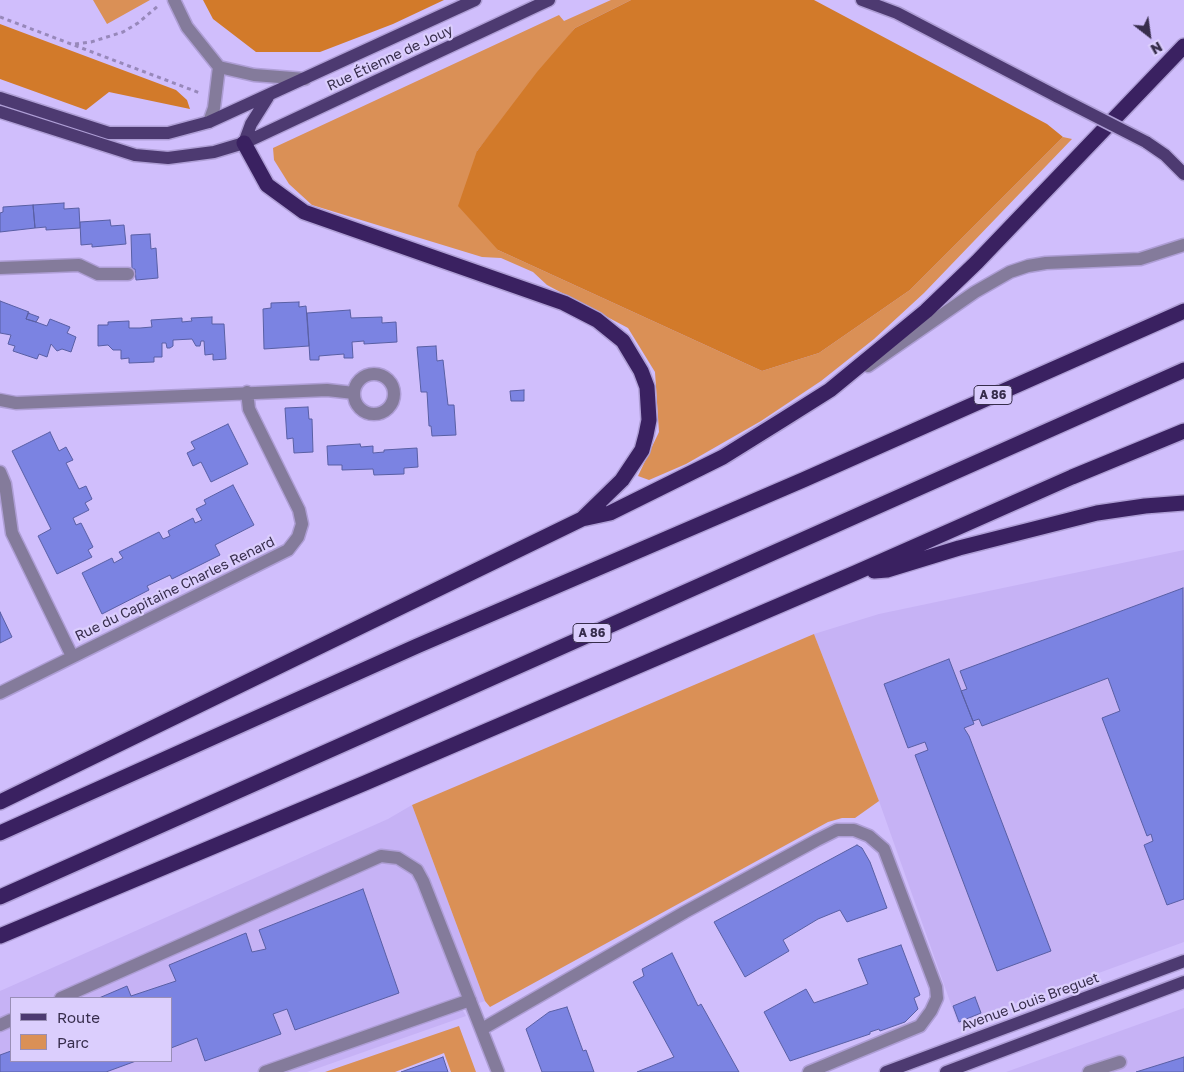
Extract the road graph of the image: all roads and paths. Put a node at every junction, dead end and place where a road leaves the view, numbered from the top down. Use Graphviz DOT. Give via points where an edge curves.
graph roads {
  1 [pos="163,0"];
  2 [pos="174,0"];
  3 [pos="476,0"];
  4 [pos="549,0"];
  5 [pos="862,0"];
  6 [pos="882,0"];
  7 [pos="897,13"];
  8 [pos="0,16"];
  9 [pos="72,44"];
  10 [pos="1184,46"];
  11 [pos="220,67"];
  12 [pos="305,79"];
  13 [pos="217,91"];
  14 [pos="268,97"];
  15 [pos="0,98"];
  16 [pos="0,112"];
  17 [pos="209,122"];
  18 [pos="244,143"];
  19 [pos="1184,174"];
  20 [pos="1184,245"];
  21 [pos="0,268"];
  22 [pos="128,274"];
  23 [pos="1184,311"];
  24 [pos="1184,370"];
  25 [pos="830,390"];
  26 [pos="246,392"];
  27 [pos="354,393"];
  28 [pos="0,400"];
  29 [pos="1184,431"];
  30 [pos="0,472"];
  31 [pos="1184,503"];
  32 [pos="582,519"];
  33 [pos="855,574"];
  34 [pos="72,656"];
  35 [pos="0,693"];
  36 [pos="0,802"];
  37 [pos="0,833"];
  38 [pos="0,896"];
  39 [pos="0,936"];
  40 [pos="1184,961"];
  41 [pos="1184,982"];
  42 [pos="63,997"];
  43 [pos="470,1000"];
  44 [pos="482,1029"];
  45 [pos="1120,1062"];
  46 [pos="265,1072"];
  47 [pos="498,1072"];
  48 [pos="809,1072"];
  49 [pos="886,1072"];
  50 [pos="946,1072"];
  51 [pos="1088,1072"];
  1 -- 9 [label="path" via="123,32"];
  2 -- 11 [label="street" via="187,27"];
  3 -- 12 [label="main road, Rue Étienne de Jouy"];
  4 -- 18 [label="main road, Rue Étienne de Jouy"];
  5 -- 7 [label="main road"];
  6 -- 7 [label="main road"];
  7 -- 19 [label="main road, bridge" via="1146,142 1165,154"];
  8 -- 9 [label="path"];
  9 -- 13 [label="path" via="200,93"];
  10 -- 25 [label="highway" via="977,262 884,348"];
  11 -- 12 [label="street" via="254,75"];
  11 -- 13 [label="street"];
  12 -- 14 [label="main road, Rue Étienne de Jouy"];
  13 -- 17 [label="street"];
  14 -- 17 [label="main road, Rue Étienne de Jouy"];
  14 -- 18 [label="main road" via="251,124"];
  15 -- 17 [label="main road, Rue Étienne de Jouy" via="109,133 168,133"];
  16 -- 18 [label="main road, Rue Étienne de Jouy" via="135,155 191,156"];
  18 -- 32 [label="highway" via="267,185 304,212 564,303 612,329 623,341 647,387 649,420 646,436 642,450 622,480"];
  20 -- 25 [label="street" via="1140,259 1046,263 1010,272"];
  21 -- 22 [label="street" via="79,265 98,274"];
  23 -- 37 [label="highway, A 86" via="417,646"];
  24 -- 38 [label="highway, A 86"];
  25 -- 32 [label="highway" via="723,457 610,513"];
  26 -- 27 [label="street" via="327,390"];
  26 -- 28 [label="street" via="16,403"];
  26 -- 34 [label="street, Rue du Capitaine Charles Renard" via="249,409 299,510 302,524 298,537 288,550"];
  29 -- 33 [label="highway"];
  30 -- 34 [label="street" via="6,484 12,533"];
  31 -- 33 [label="highway" via="1097,513 887,570"];
  32 -- 36 [label="highway"];
  33 -- 39 [label="highway"];
  34 -- 35 [label="street, Rue du Capitaine Charles Renard"];
  40 -- 49 [label="main road, Avenue Louis Breguet"];
  41 -- 50 [label="main road"];
  42 -- 43 [label="street" via="381,856 398,858 417,870"];
  43 -- 44 [label="street"];
  43 -- 46 [label="street"];
  44 -- 47 [label="street"];
  44 -- 48 [label="street" via="817,840 837,830 854,830 869,836 884,849 936,987 937,998 920,1026"];
  45 -- 51 [label="street"];
}
